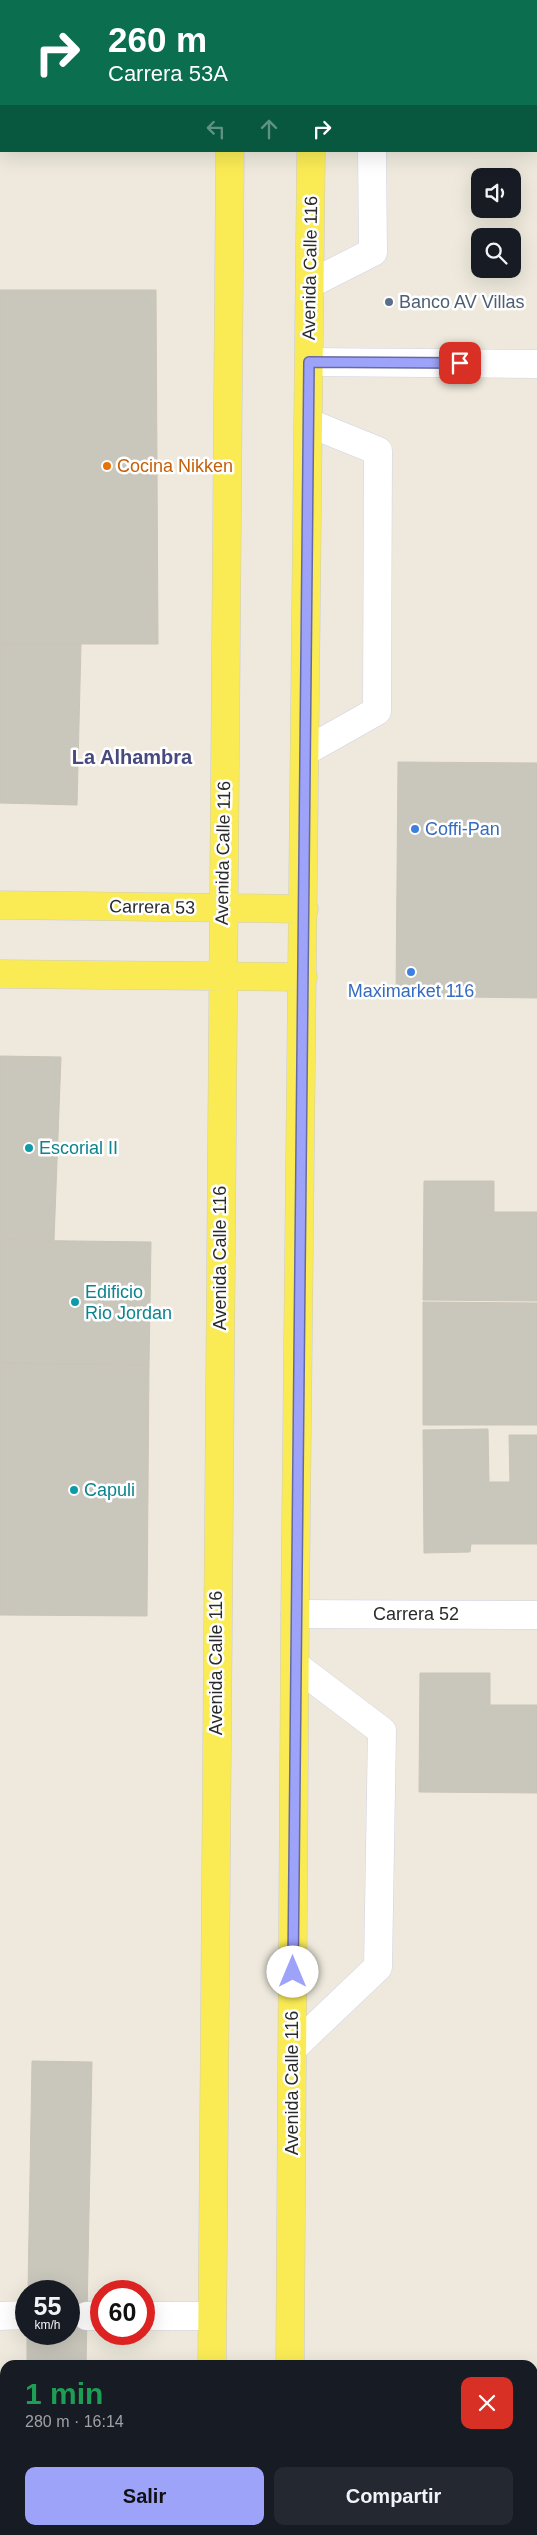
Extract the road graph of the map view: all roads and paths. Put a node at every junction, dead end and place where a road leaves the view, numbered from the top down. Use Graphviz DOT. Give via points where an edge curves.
graph roads {
  1 [pos="230,152"];
  2 [pos="311,152"];
  3 [pos="372,152"];
  4 [pos="310,284"];
  5 [pos="309,362"];
  6 [pos="537,364"];
  7 [pos="309,423"];
  8 [pos="306,751"];
  9 [pos="0,905"];
  10 [pos="223,908"];
  11 [pos="304,909"];
  12 [pos="0,974"];
  13 [pos="222,977"];
  14 [pos="303,977"];
  15 [pos="296,1614"];
  16 [pos="537,1615"];
  17 [pos="295,1665"];
  18 [pos="293,2048"];
  19 [pos="0,2316"];
  20 [pos="15,2316"];
  21 [pos="155,2316"];
  22 [pos="212,2316"];
  23 [pos="212,2360"];
  24 [pos="290,2360"];
  1 -- 10 [label="main road, Avenida Calle 116"];
  2 -- 4 [label="main road, Avenida Calle 116"];
  3 -- 4 [label="street" via="372,252"];
  4 -- 5 [label="main road, Avenida Calle 116"];
  5 -- 6 [label="street"];
  5 -- 7 [label="main road, Avenida Calle 116"];
  7 -- 8 [label="main road, Avenida Calle 116"];
  7 -- 8 [label="street" via="378,451 377,711"];
  8 -- 11 [label="main road, Avenida Calle 116"];
  9 -- 10 [label="main road, Carrera 53"];
  10 -- 11 [label="main road, Carrera 53"];
  10 -- 13 [label="main road, Avenida Calle 116"];
  11 -- 14 [label="main road, Avenida Calle 116"];
  12 -- 13 [label="main road"];
  13 -- 14 [label="main road"];
  13 -- 22 [label="main road, Avenida Calle 116"];
  14 -- 15 [label="main road, Avenida Calle 116"];
  15 -- 16 [label="street, Carrera 52"];
  15 -- 17 [label="main road, Avenida Calle 116"];
  17 -- 18 [label="main road, Avenida Calle 116"];
  17 -- 18 [label="street" via="382,1731 378,1967"];
  18 -- 24 [label="main road, Avenida Calle 116"];
  19 -- 20 [label="street"];
  21 -- 22 [label="street"];
  22 -- 23 [label="main road, Avenida Calle 116"];
}
